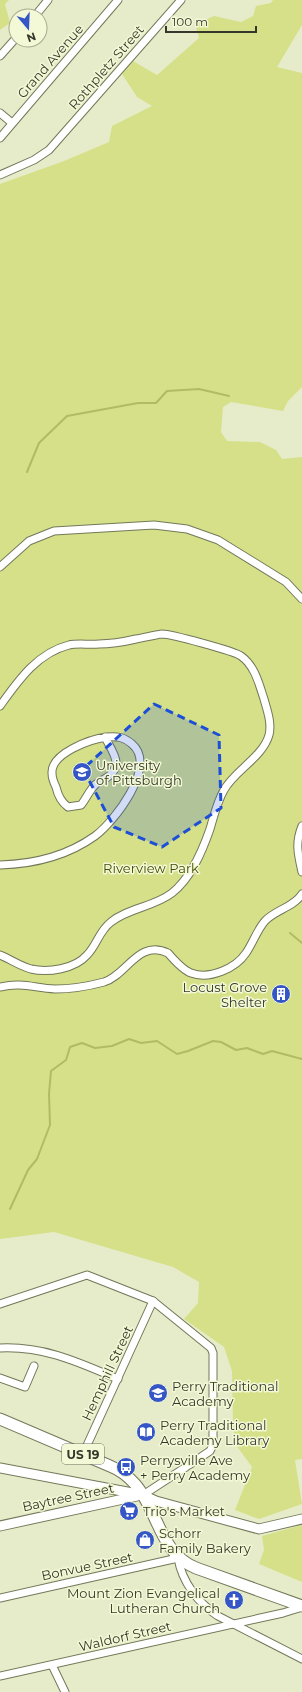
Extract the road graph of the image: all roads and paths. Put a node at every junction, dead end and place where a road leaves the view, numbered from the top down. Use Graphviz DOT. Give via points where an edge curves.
graph roads {
  1 [pos="48,0"];
  2 [pos="118,0"];
  3 [pos="182,0"];
  4 [pos="42,8"];
  5 [pos="8,47"];
  6 [pos="0,56"];
  7 [pos="0,112"];
  8 [pos="12,123"];
  9 [pos="0,138"];
  10 [pos="0,175"];
  11 [pos="0,567"];
  12 [pos="302,599"];
  13 [pos="0,706"];
  14 [pos="105,737"];
  15 [pos="302,826"];
  16 [pos="0,865"];
  17 [pos="302,872"];
  18 [pos="302,894"];
  19 [pos="0,955"];
  20 [pos="0,986"];
  21 [pos="153,1302"];
  22 [pos="0,1304"];
  23 [pos="0,1348"];
  24 [pos="34,1366"];
  25 [pos="0,1378"];
  26 [pos="118,1379"];
  27 [pos="0,1419"];
  28 [pos="83,1454"];
  29 [pos="0,1468"];
  30 [pos="143,1494"];
  31 [pos="302,1519"];
  32 [pos="0,1526"];
  33 [pos="178,1558"];
  34 [pos="0,1598"];
  35 [pos="302,1606"];
  36 [pos="235,1624"];
  37 [pos="302,1659"];
  38 [pos="52,1665"];
  39 [pos="0,1676"];
  40 [pos="65,1692"];
  1 -- 4 [label="street"];
  2 -- 8 [label="street, Grand Avenue"];
  3 -- 10 [label="street, Rothpletz Street" via="49,150 34,160"];
  5 -- 6 [label="street"];
  7 -- 8 [label="street"];
  8 -- 9 [label="street, Grand Avenue"];
  11 -- 12 [label="street" via="29,541 54,531 154,525 187,530 218,540 286,582"];
  13 -- 19 [label="street" via="24,673 50,652 70,644 98,645 161,634 241,656 251,666 259,681 269,722 269,736 261,749 224,789 196,861 180,886 171,894 111,922 101,931 87,956 77,963 52,970 32,969"];
  14 -- 14 [label="street" via="118,764 116,770 95,785 81,805 68,807 58,796 52,777 53,765 70,750"];
  14 -- 16 [label="street" via="117,736 126,739 134,746 140,765 130,794 110,822 95,836 56,856"];
  15 -- 17 [label="street" via="297,838"];
  18 -- 20 [label="street" via="264,922 241,959 220,972 192,973 168,953 152,950 134,958 116,976 105,981 64,988 19,984"];
  21 -- 22 [label="street" via="87,1275"];
  21 -- 26 [label="street, Hemphill Street"];
  21 -- 30 [label="street" via="212,1350 213,1445 210,1451"];
  23 -- 26 [label="street" via="31,1349 61,1355"];
  24 -- 25 [label="street" via="25,1387"];
  26 -- 28 [label="street, Hemphill Street"];
  27 -- 28 [label="main road, US 19"];
  28 -- 30 [label="main road, US 19" via="121,1472"];
  29 -- 30 [label="street"];
  30 -- 31 [label="street" via="156,1501 259,1529"];
  30 -- 32 [label="street, Baytree Street"];
  30 -- 33 [label="main road, US 19"];
  33 -- 34 [label="street, Bonvue Street"];
  33 -- 35 [label="main road, US 19" via="196,1568"];
  33 -- 36 [label="street" via="189,1587 197,1598 213,1612"];
  35 -- 36 [label="street, Waldorf Street"];
  36 -- 37 [label="street"];
  36 -- 38 [label="street, Waldorf Street"];
  38 -- 39 [label="street, Waldorf Street"];
  38 -- 40 [label="street"];
}
